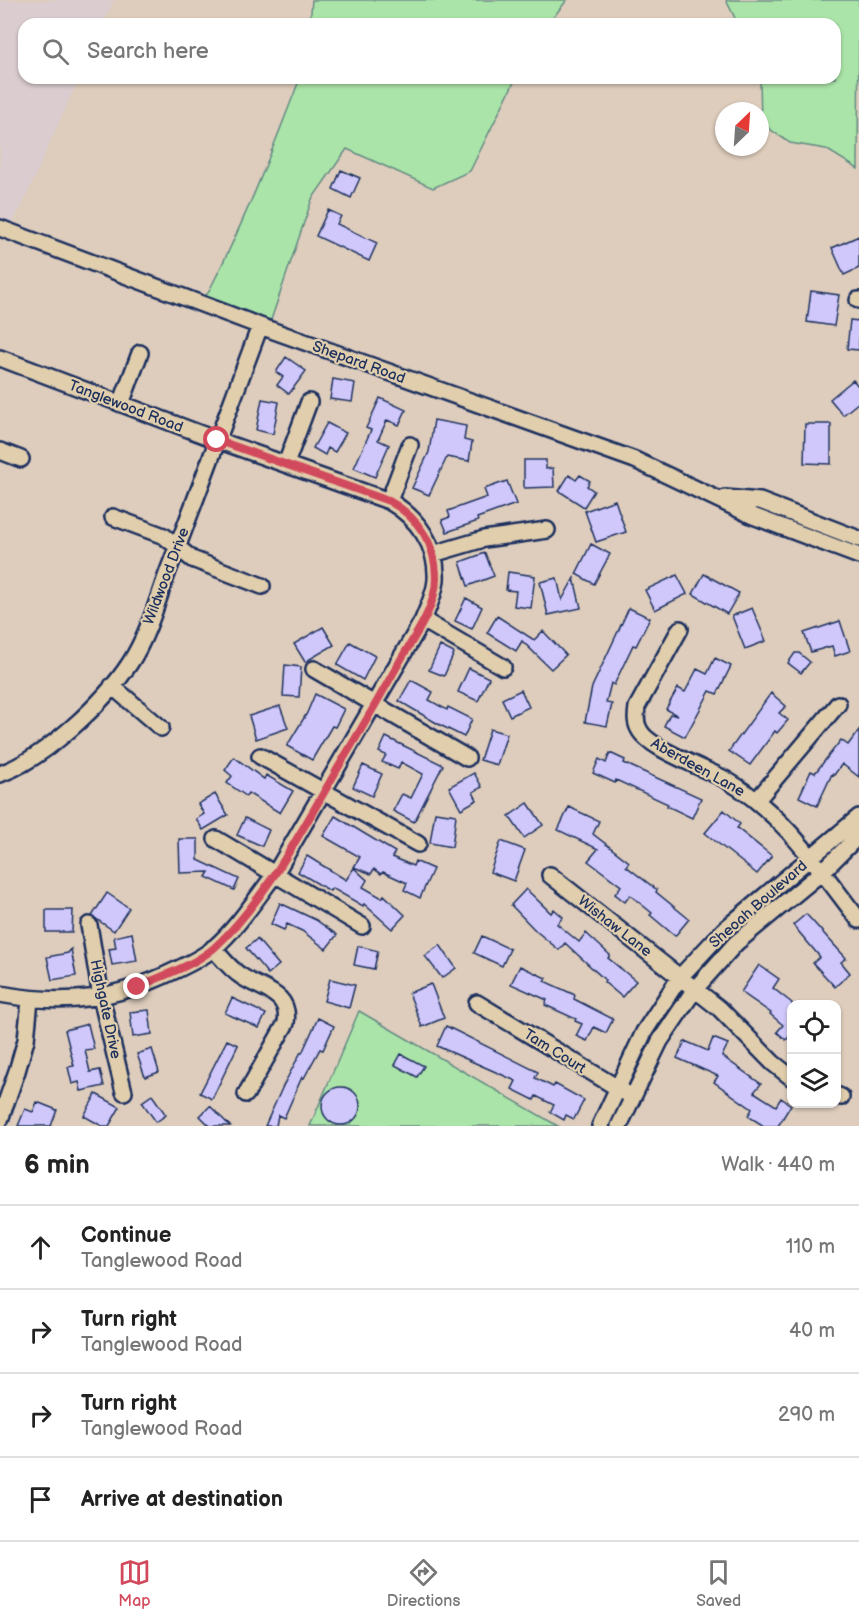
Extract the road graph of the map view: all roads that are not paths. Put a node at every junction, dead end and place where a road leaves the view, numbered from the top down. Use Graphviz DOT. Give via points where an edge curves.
graph roads {
  1 [pos="0,228"];
  2 [pos="260,326"];
  3 [pos="140,353"];
  4 [pos="1,361"];
  5 [pos="309,402"];
  6 [pos="121,404"];
  7 [pos="217,440"];
  8 [pos="410,446"];
  9 [pos="0,451"];
  10 [pos="21,459"];
  11 [pos="286,464"];
  12 [pos="716,497"];
  13 [pos="389,501"];
  14 [pos="113,517"];
  15 [pos="547,530"];
  16 [pos="859,539"];
  17 [pos="178,548"];
  18 [pos="433,554"];
  19 [pos="859,556"];
  20 [pos="262,586"];
  21 [pos="423,620"];
  22 [pos="680,630"];
  23 [pos="503,667"];
  24 [pos="314,669"];
  25 [pos="111,686"];
  26 [pos="838,704"];
  27 [pos="375,705"];
  28 [pos="161,728"];
  29 [pos="260,756"];
  30 [pos="467,759"];
  31 [pos="0,774"];
  32 [pos="324,792"];
  33 [pos="757,800"];
  34 [pos="859,818"];
  35 [pos="859,835"];
  36 [pos="216,839"];
  37 [pos="418,844"];
  38 [pos="811,858"];
  39 [pos="822,872"];
  40 [pos="275,874"];
  41 [pos="550,875"];
  42 [pos="859,920"];
  43 [pos="89,925"];
  44 [pos="362,926"];
  45 [pos="213,948"];
  46 [pos="680,977"];
  47 [pos="694,989"];
  48 [pos="0,994"];
  49 [pos="101,997"];
  50 [pos="30,1000"];
  51 [pos="477,1003"];
  52 [pos="787,1074"];
  53 [pos="618,1089"];
  54 [pos="124,1092"];
  55 [pos="246,1094"];
  56 [pos="634,1097"];
  57 [pos="0,1120"];
  58 [pos="600,1126"];
  59 [pos="619,1126"];
  1 -- 2 [label="street, Shepard Road"];
  2 -- 7 [label="street, Wildwood Drive"];
  2 -- 12 [label="street, Shepard Road" via="635,460"];
  3 -- 6 [label="street"];
  4 -- 6 [label="street, Tanglewood Road"];
  5 -- 11 [label="street"];
  6 -- 7 [label="street, Tanglewood Road"];
  7 -- 11 [label="street, Tanglewood Road"];
  7 -- 17 [label="street, Wildwood Drive"];
  8 -- 13 [label="street"];
  9 -- 10 [label="street"];
  11 -- 13 [label="street, Tanglewood Road"];
  12 -- 16 [label="street, Shepard Road" via="760,501"];
  12 -- 19 [label="street, Shepard Road" via="753,516"];
  13 -- 18 [label="street, Tanglewood Road" via="416,522"];
  14 -- 17 [label="street" via="164,536"];
  15 -- 18 [label="street" via="484,539"];
  17 -- 20 [label="street" via="192,559"];
  17 -- 25 [label="street, Wildwood Drive" via="131,662"];
  18 -- 21 [label="street, Tanglewood Road" via="436,579"];
  21 -- 23 [label="street"];
  21 -- 27 [label="street, Tanglewood Road"];
  22 -- 33 [label="street, Aberdeen Lane" via="637,707 639,731 650,742"];
  24 -- 27 [label="street"];
  25 -- 28 [label="street"];
  25 -- 31 [label="street, Wildwood Drive" via="91,709 35,756"];
  26 -- 33 [label="street"];
  27 -- 30 [label="street"];
  27 -- 32 [label="street, Tanglewood Road"];
  29 -- 32 [label="street"];
  32 -- 37 [label="street"];
  32 -- 40 [label="street, Tanglewood Road"];
  33 -- 38 [label="street, Aberdeen Lane"];
  34 -- 38 [label="street, Sheoah Boulevard"];
  35 -- 39 [label="street, Sheoah Boulevard"];
  36 -- 40 [label="street"];
  38 -- 39 [label="street, Aberdeen Lane"];
  38 -- 46 [label="street, Sheoah Boulevard" via="724,930"];
  39 -- 42 [label="street, Aberdeen Lane"];
  39 -- 47 [label="street, Sheoah Boulevard" via="736,943"];
  40 -- 44 [label="street"];
  40 -- 45 [label="street, Tanglewood Road"];
  41 -- 46 [label="street, Wishaw Lane"];
  43 -- 49 [label="street, Highgate Drive"];
  45 -- 49 [label="street, Tanglewood Road" via="163,976"];
  45 -- 55 [label="street" via="240,976 280,998 288,1014"];
  46 -- 47 [label="street, Wishaw Lane"];
  46 -- 53 [label="street, Sheoah Boulevard" via="644,1032"];
  47 -- 52 [label="street, Wishaw Lane"];
  47 -- 56 [label="street, Sheoah Boulevard" via="660,1041"];
  48 -- 50 [label="street, Tanglewood Road"];
  49 -- 50 [label="street, Tanglewood Road"];
  49 -- 54 [label="street, Highgate Drive"];
  50 -- 57 [label="street" via="26,1040"];
  51 -- 53 [label="street, Tam Court"];
  53 -- 56 [label="street, Tam Court"];
  53 -- 58 [label="street, Sheoah Boulevard"];
  56 -- 59 [label="street, Sheoah Boulevard"];
}
